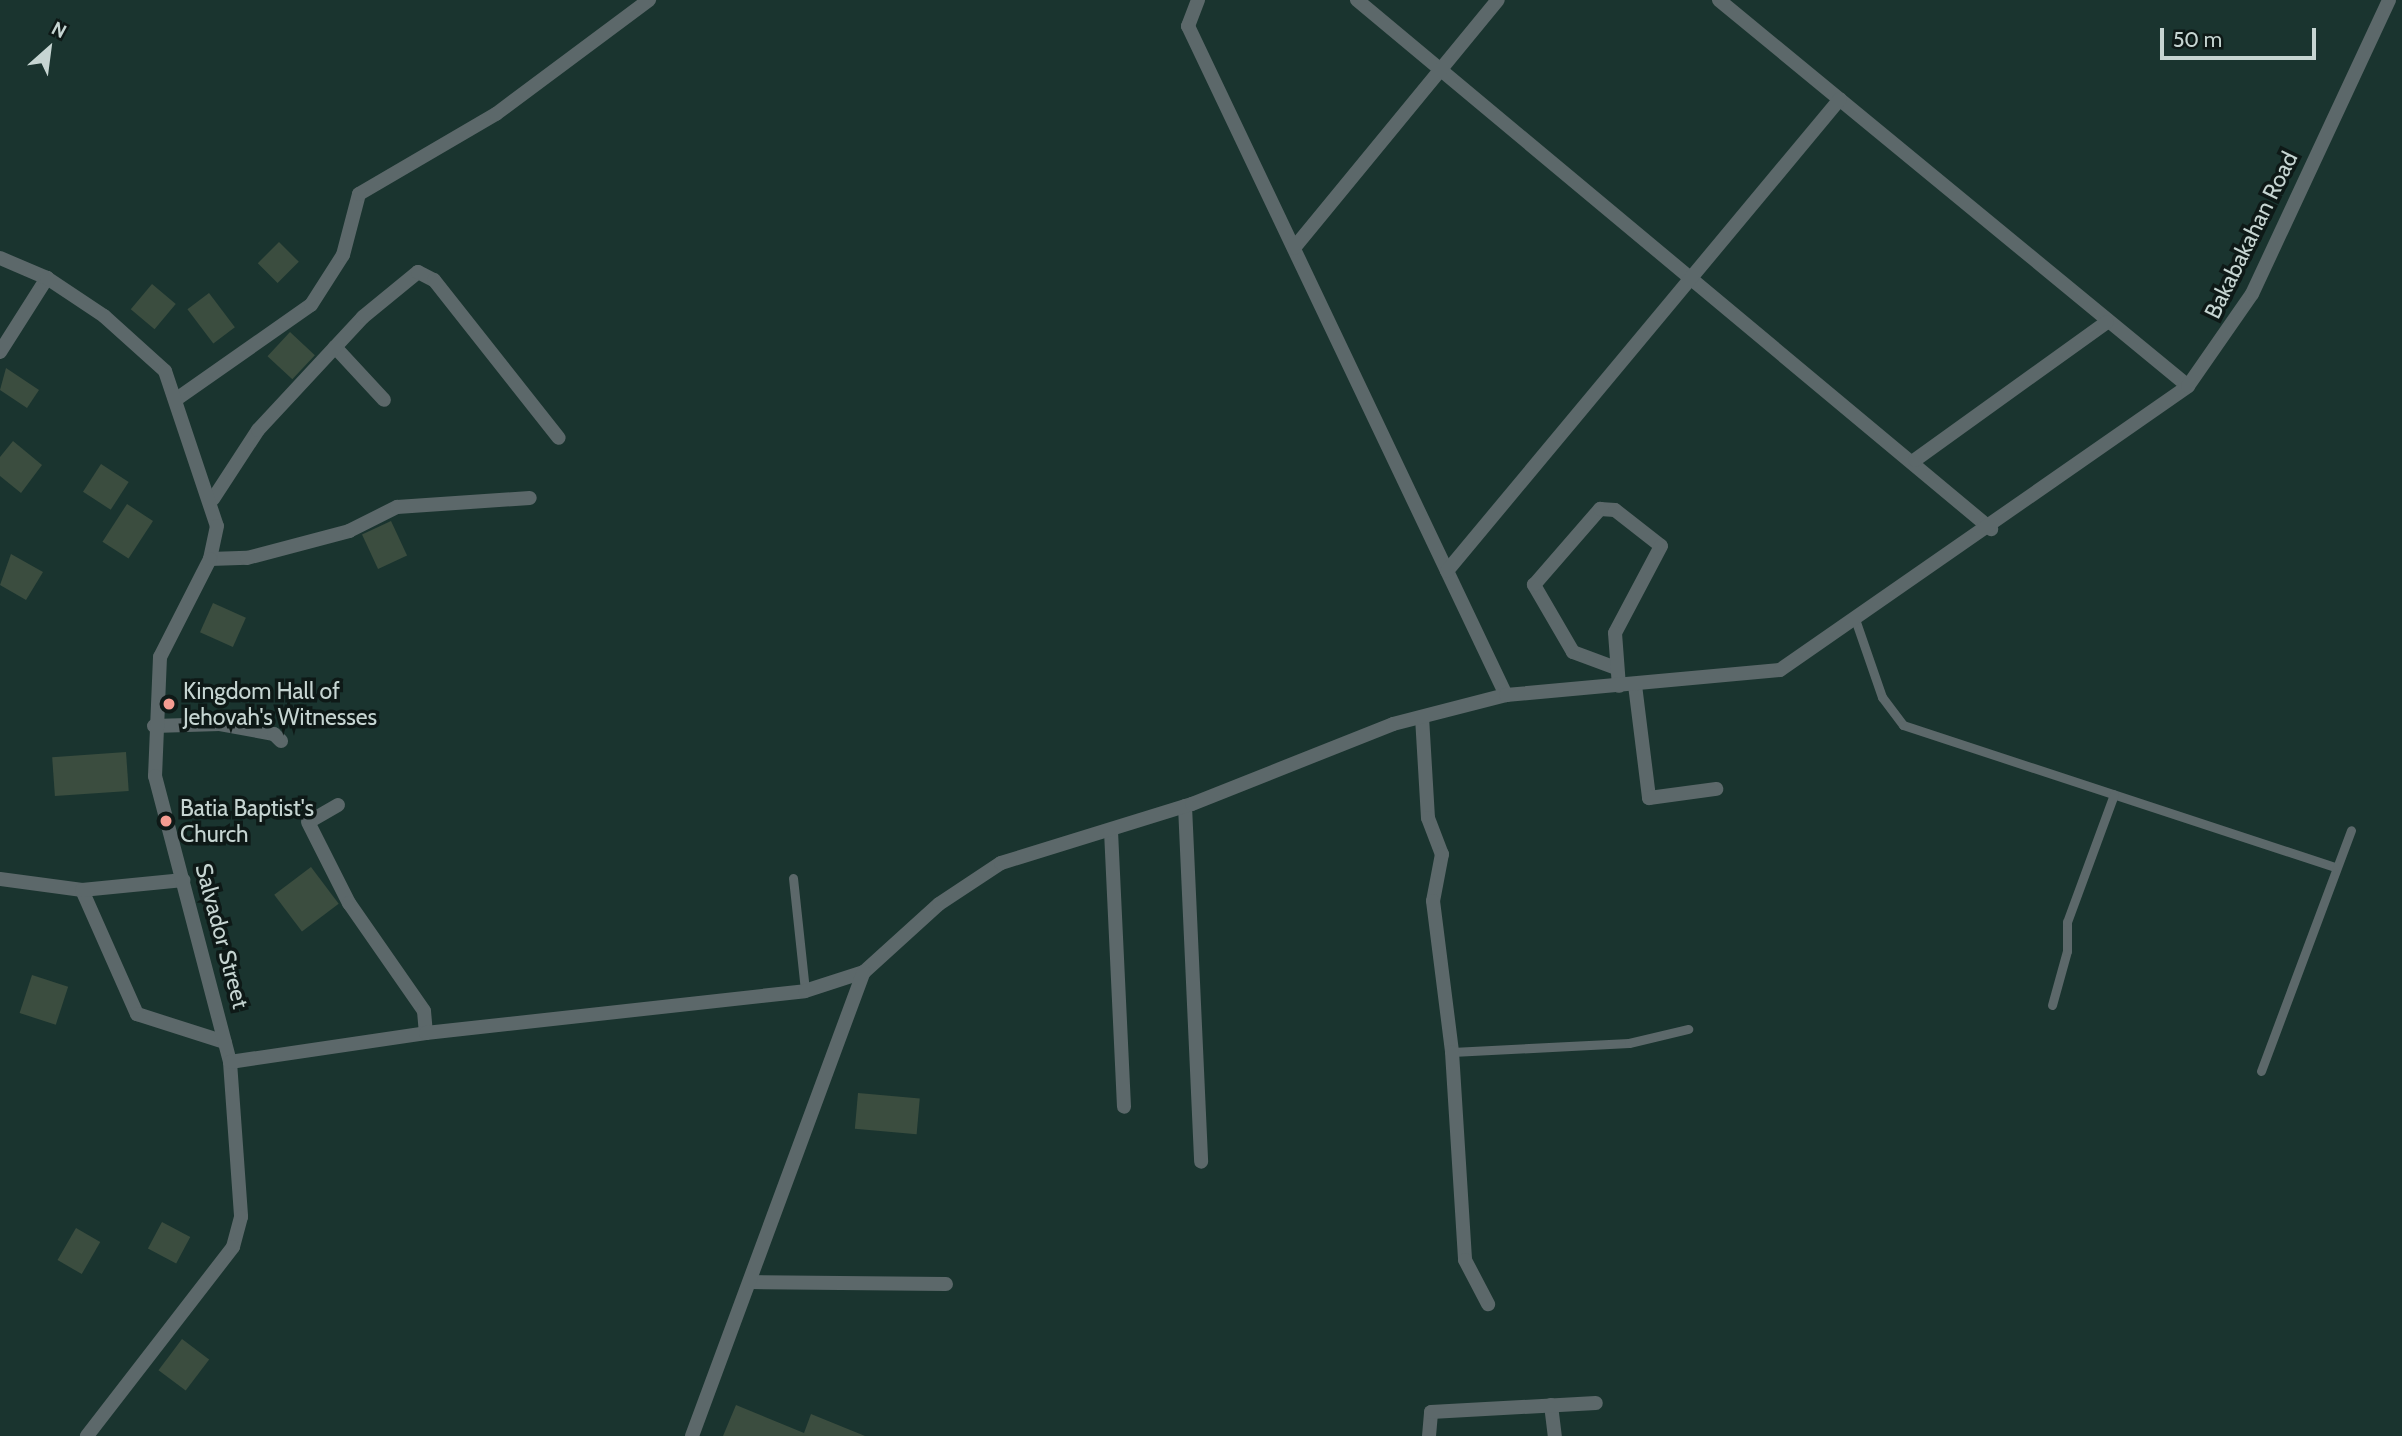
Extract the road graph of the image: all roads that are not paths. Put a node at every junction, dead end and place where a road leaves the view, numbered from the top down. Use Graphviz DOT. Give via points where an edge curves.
graph roads {
  1 [pos="649,0"];
  2 [pos="1198,0"];
  3 [pos="1357,0"];
  4 [pos="1498,0"];
  5 [pos="1719,0"];
  6 [pos="2389,0"];
  7 [pos="1441,72"];
  8 [pos="1840,99"];
  9 [pos="1294,248"];
  10 [pos="0,258"];
  11 [pos="47,278"];
  12 [pos="1690,281"];
  13 [pos="2108,322"];
  14 [pos="335,347"];
  15 [pos="0,352"];
  16 [pos="2188,386"];
  17 [pos="178,398"];
  18 [pos="384,400"];
  19 [pos="559,438"];
  20 [pos="1915,460"];
  21 [pos="530,498"];
  22 [pos="213,499"];
  23 [pos="1991,529"];
  24 [pos="210,559"];
  25 [pos="1447,571"];
  26 [pos="1855,619"];
  27 [pos="1616,668"];
  28 [pos="1635,685"];
  29 [pos="1619,686"];
  30 [pos="1506,695"];
  31 [pos="1422,717"];
  32 [pos="154,726"];
  33 [pos="281,741"];
  34 [pos="1716,789"];
  35 [pos="2114,794"];
  36 [pos="338,805"];
  37 [pos="1185,806"];
  38 [pos="2351,830"];
  39 [pos="1111,831"];
  40 [pos="2333,866"];
  41 [pos="793,878"];
  42 [pos="0,879"];
  43 [pos="184,880"];
  44 [pos="82,890"];
  45 [pos="864,972"];
  46 [pos="806,991"];
  47 [pos="2052,1005"];
  48 [pos="1688,1029"];
  49 [pos="426,1033"];
  50 [pos="225,1042"];
  51 [pos="1452,1052"];
  52 [pos="230,1062"];
  53 [pos="2261,1071"];
  54 [pos="1124,1107"];
  55 [pos="1201,1162"];
  56 [pos="750,1282"];
  57 [pos="946,1284"];
  58 [pos="1488,1304"];
  59 [pos="1597,1403"];
  60 [pos="1551,1405"];
  61 [pos="87,1436"];
  62 [pos="692,1436"];
  63 [pos="1429,1436"];
  64 [pos="1555,1436"];
  1 -- 17 [label="street" via="496,114 359,194 343,255 311,305"];
  2 -- 9 [label="street" via="1188,26"];
  3 -- 7 [label="street"];
  4 -- 7 [label="street"];
  5 -- 8 [label="street"];
  6 -- 16 [label="street, Bakabakahan Road" via="2252,294"];
  7 -- 9 [label="street"];
  7 -- 12 [label="street"];
  8 -- 12 [label="street"];
  8 -- 13 [label="street"];
  9 -- 25 [label="street"];
  10 -- 11 [label="street, Salvador Street"];
  11 -- 15 [label="street"];
  11 -- 17 [label="street, Salvador Street" via="104,316 165,371"];
  12 -- 20 [label="street"];
  12 -- 25 [label="street"];
  13 -- 16 [label="street"];
  13 -- 20 [label="street"];
  14 -- 18 [label="street"];
  14 -- 19 [label="street" via="425,272"];
  14 -- 22 [label="street" via="258,430"];
  16 -- 23 [label="street, Bakabakahan Road"];
  17 -- 22 [label="street, Salvador Street"];
  20 -- 23 [label="street"];
  21 -- 24 [label="street" via="397,507 349,531 247,558"];
  22 -- 24 [label="street, Salvador Street" via="217,526"];
  23 -- 26 [label="street, Bakabakahan Road"];
  24 -- 32 [label="street, Salvador Street" via="160,657"];
  25 -- 30 [label="street"];
  26 -- 28 [label="street, Bakabakahan Road" via="1780,670"];
  26 -- 35 [label="lane" via="1882,697 1903,725"];
  27 -- 27 [label="street" via="1573,652 1534,585 1600,509 1615,510 1661,546 1615,633"];
  27 -- 29 [label="street"];
  28 -- 29 [label="street, Bakabakahan Road"];
  28 -- 34 [label="street" via="1649,798"];
  29 -- 30 [label="street, Bakabakahan Road"];
  30 -- 31 [label="street, Bakabakahan Road"];
  31 -- 37 [label="street, Bakabakahan Road" via="1315,751"];
  31 -- 51 [label="street" via="1428,818 1442,854 1433,901"];
  32 -- 33 [label="street" via="220,724 274,734"];
  32 -- 43 [label="street, Salvador Street" via="155,776"];
  35 -- 40 [label="lane"];
  35 -- 47 [label="lane" via="2067,922 2067,951"];
  36 -- 49 [label="street" via="308,822 349,903 424,1011"];
  37 -- 39 [label="street, Bakabakahan Road"];
  37 -- 55 [label="street"];
  38 -- 40 [label="lane"];
  39 -- 45 [label="street, Bakabakahan Road" via="1001,863 939,904"];
  39 -- 54 [label="street"];
  40 -- 53 [label="lane"];
  41 -- 46 [label="lane"];
  42 -- 44 [label="street"];
  43 -- 44 [label="street"];
  43 -- 50 [label="street, Salvador Street"];
  44 -- 50 [label="street" via="137,1014"];
  45 -- 46 [label="street"];
  45 -- 56 [label="street"];
  46 -- 49 [label="street"];
  48 -- 51 [label="lane" via="1629,1043"];
  49 -- 52 [label="street"];
  50 -- 52 [label="street, Salvador Street"];
  51 -- 58 [label="street" via="1465,1260"];
  52 -- 61 [label="street, Salvador Street" via="240,1217 233,1247"];
  56 -- 57 [label="street"];
  56 -- 62 [label="street"];
  59 -- 60 [label="street"];
  60 -- 63 [label="street" via="1431,1412"];
  60 -- 64 [label="street"];
}
